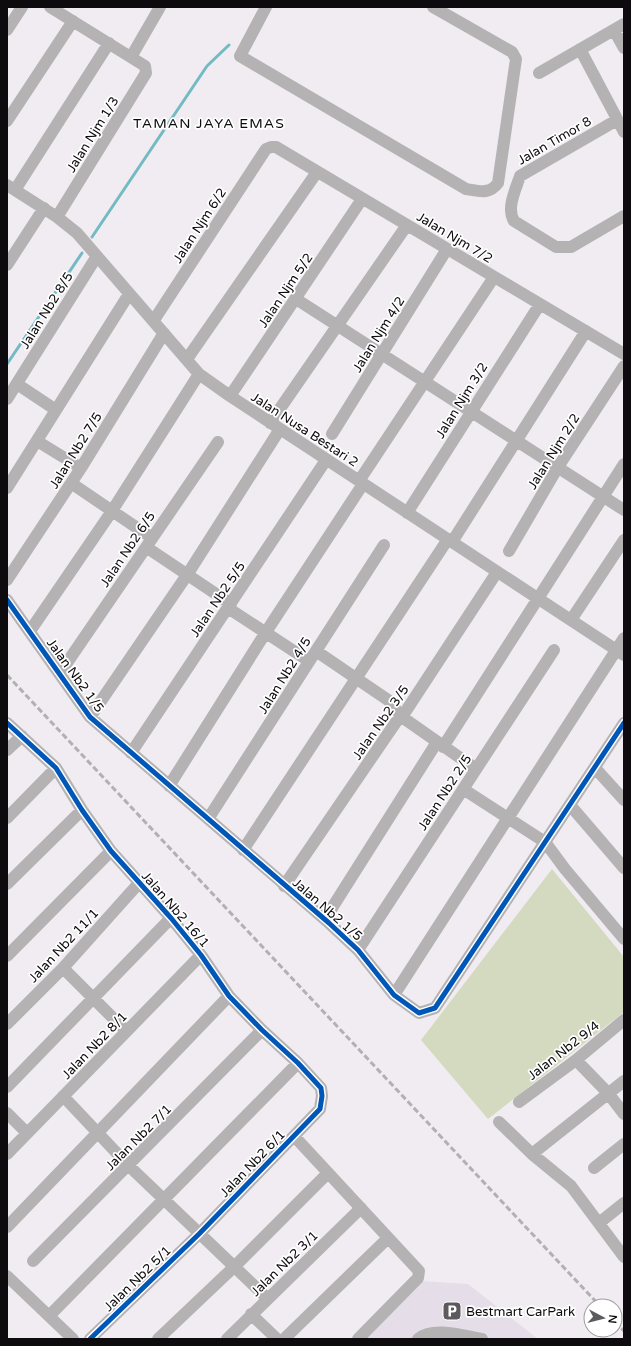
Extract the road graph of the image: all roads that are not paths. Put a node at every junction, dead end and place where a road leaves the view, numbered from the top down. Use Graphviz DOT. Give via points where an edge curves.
graph roads {
  1 [pos="22,7"];
  2 [pos="50,7"];
  3 [pos="266,7"];
  4 [pos="433,7"];
  5 [pos="157,8"];
  6 [pos="73,21"];
  7 [pos="619,27"];
  8 [pos="7,30"];
  9 [pos="109,43"];
  10 [pos="624,48"];
  11 [pos="580,50"];
  12 [pos="131,57"];
  13 [pos="539,73"];
  14 [pos="617,120"];
  15 [pos="7,121"];
  16 [pos="624,132"];
  17 [pos="271,147"];
  18 [pos="317,172"];
  19 [pos="11,187"];
  20 [pos="362,199"];
  21 [pos="44,208"];
  22 [pos="624,216"];
  23 [pos="57,217"];
  24 [pos="407,225"];
  25 [pos="448,249"];
  26 [pos="97,256"];
  27 [pos="7,265"];
  28 [pos="494,277"];
  29 [pos="129,294"];
  30 [pos="296,298"];
  31 [pos="540,304"];
  32 [pos="154,320"];
  33 [pos="338,326"];
  34 [pos="586,331"];
  35 [pos="164,333"];
  36 [pos="382,354"];
  37 [pos="624,354"];
  38 [pos="187,359"];
  39 [pos="624,366"];
  40 [pos="199,374"];
  41 [pos="425,382"];
  42 [pos="17,384"];
  43 [pos="230,396"];
  44 [pos="7,399"];
  45 [pos="56,410"];
  46 [pos="470,411"];
  47 [pos="275,426"];
  48 [pos="332,434"];
  49 [pos="37,441"];
  50 [pos="517,441"];
  51 [pos="218,442"];
  52 [pos="326,460"];
  53 [pos="624,464"];
  54 [pos="558,467"];
  55 [pos="81,468"];
  56 [pos="71,483"];
  57 [pos="361,483"];
  58 [pos="7,488"];
  59 [pos="604,497"];
  60 [pos="624,510"];
  61 [pos="112,511"];
  62 [pos="408,513"];
  63 [pos="624,540"];
  64 [pos="450,541"];
  65 [pos="149,543"];
  66 [pos="384,545"];
  67 [pos="509,551"];
  68 [pos="497,572"];
  69 [pos="187,575"];
  70 [pos="7,580"];
  71 [pos="538,598"];
  72 [pos="7,600"];
  73 [pos="229,606"];
  74 [pos="571,620"];
  75 [pos="30,631"];
  76 [pos="266,632"];
  77 [pos="624,638"];
  78 [pos="554,650"];
  79 [pos="316,651"];
  80 [pos="620,652"];
  81 [pos="310,661"];
  82 [pos="60,673"];
  83 [pos="356,678"];
  84 [pos="90,717"];
  85 [pos="402,717"];
  86 [pos="7,723"];
  87 [pos="624,723"];
  88 [pos="22,736"];
  89 [pos="440,745"];
  90 [pos="7,750"];
  91 [pos="131,753"];
  92 [pos="56,768"];
  93 [pos="595,768"];
  94 [pos="476,769"];
  95 [pos="169,786"];
  96 [pos="463,789"];
  97 [pos="624,800"];
  98 [pos="570,805"];
  99 [pos="82,810"];
  100 [pos="7,818"];
  101 [pos="508,818"];
  102 [pos="208,819"];
  103 [pos="545,842"];
  104 [pos="243,850"];
  105 [pos="111,851"];
  106 [pos="624,868"];
  107 [pos="139,883"];
  108 [pos="7,884"];
  109 [pos="284,886"];
  110 [pos="171,918"];
  111 [pos="325,919"];
  112 [pos="624,939"];
  113 [pos="358,950"];
  114 [pos="200,955"];
  115 [pos="7,956"];
  116 [pos="62,968"];
  117 [pos="394,995"];
  118 [pos="230,996"];
  119 [pos="94,998"];
  120 [pos="624,1020"];
  121 [pos="7,1024"];
  122 [pos="262,1030"];
  123 [pos="126,1031"];
  124 [pos="576,1060"];
  125 [pos="298,1063"];
  126 [pos="624,1080"];
  127 [pos="7,1087"];
  128 [pos="608,1093"];
  129 [pos="63,1096"];
  130 [pos="519,1102"];
  131 [pos="320,1108"];
  132 [pos="7,1113"];
  133 [pos="624,1114"];
  134 [pos="499,1122"];
  135 [pos="27,1133"];
  136 [pos="98,1133"];
  137 [pos="294,1136"];
  138 [pos="624,1144"];
  139 [pos="7,1154"];
  140 [pos="532,1154"];
  141 [pos="129,1166"];
  142 [pos="594,1168"];
  143 [pos="328,1173"];
  144 [pos="164,1200"];
  145 [pos="624,1203"];
  146 [pos="361,1208"];
  147 [pos="598,1223"];
  148 [pos="7,1227"];
  149 [pos="199,1234"];
  150 [pos="388,1238"];
  151 [pos="624,1257"];
  152 [pos="33,1261"];
  153 [pos="234,1267"];
  154 [pos="9,1283"];
  155 [pos="267,1298"];
  156 [pos="251,1314"];
  157 [pos="49,1316"];
  158 [pos="73,1339"];
  159 [pos="90,1339"];
  160 [pos="158,1339"];
  161 [pos="227,1339"];
  162 [pos="277,1339"];
  163 [pos="284,1339"];
  164 [pos="358,1339"];
  165 [pos="418,1339"];
  166 [pos="482,1339"];
  1 -- 8 [label="street"];
  2 -- 6 [label="street"];
  3 -- 4 [label="street" via="240,56 466,189 484,192 492,190 498,183 516,59 512,52"];
  5 -- 12 [label="street"];
  6 -- 9 [label="street"];
  6 -- 15 [label="street"];
  7 -- 10 [label="street"];
  7 -- 11 [label="street"];
  9 -- 12 [label="street"];
  9 -- 19 [label="street"];
  11 -- 13 [label="street"];
  11 -- 14 [label="street"];
  12 -- 23 [label="street, Jalan Njm 1/3" via="145,66 146,73"];
  14 -- 16 [label="street"];
  14 -- 22 [label="street, Jalan Timor 8" via="520,176 510,216 556,247 564,248 571,247"];
  17 -- 18 [label="street, Jalan Njm 7/2" via="276,147"];
  17 -- 32 [label="street, Jalan Njm 6/2" via="266,149"];
  18 -- 20 [label="street, Jalan Njm 7/2"];
  18 -- 38 [label="street"];
  19 -- 21 [label="street, Jalan Nusa Bestari 2"];
  20 -- 24 [label="street, Jalan Njm 7/2"];
  20 -- 30 [label="street, Jalan Njm 5/2"];
  21 -- 23 [label="street, Jalan Nusa Bestari 2"];
  21 -- 27 [label="street"];
  23 -- 26 [label="street, Jalan Nusa Bestari 2" via="77,233"];
  24 -- 25 [label="street, Jalan Njm 7/2"];
  24 -- 33 [label="street"];
  25 -- 28 [label="street, Jalan Njm 7/2"];
  25 -- 36 [label="street, Jalan Njm 4/2"];
  26 -- 29 [label="street, Jalan Nusa Bestari 2"];
  26 -- 42 [label="street, Jalan Nb2 8/5"];
  28 -- 31 [label="street, Jalan Njm 7/2"];
  28 -- 41 [label="street"];
  29 -- 32 [label="street, Jalan Nusa Bestari 2"];
  29 -- 45 [label="street"];
  30 -- 33 [label="street"];
  30 -- 43 [label="street, Jalan Njm 5/2"];
  31 -- 34 [label="street, Jalan Njm 7/2"];
  31 -- 46 [label="street, Jalan Njm 3/2"];
  32 -- 35 [label="street, Jalan Nusa Bestari 2"];
  33 -- 36 [label="street"];
  33 -- 47 [label="street"];
  34 -- 37 [label="street, Jalan Njm 7/2"];
  34 -- 50 [label="street"];
  35 -- 38 [label="street, Jalan Nusa Bestari 2"];
  35 -- 55 [label="street, Jalan Nb2 7/5"];
  36 -- 41 [label="street"];
  36 -- 48 [label="street, Jalan Njm 4/2"];
  38 -- 40 [label="street, Jalan Nusa Bestari 2"];
  39 -- 54 [label="street, Jalan Njm 2/2"];
  40 -- 43 [label="street, Jalan Nusa Bestari 2"];
  40 -- 61 [label="street"];
  41 -- 46 [label="street"];
  41 -- 57 [label="street"];
  42 -- 44 [label="street, Jalan Nb2 8/5"];
  42 -- 45 [label="street"];
  43 -- 47 [label="street, Jalan Nusa Bestari 2"];
  45 -- 49 [label="street"];
  46 -- 50 [label="street"];
  46 -- 62 [label="street, Jalan Njm 3/2"];
  47 -- 52 [label="street, Jalan Nusa Bestari 2"];
  47 -- 69 [label="street"];
  49 -- 55 [label="street"];
  49 -- 58 [label="street"];
  50 -- 54 [label="street"];
  50 -- 64 [label="street"];
  51 -- 65 [label="street, Jalan Nb2 6/5"];
  52 -- 57 [label="street, Jalan Nusa Bestari 2"];
  52 -- 73 [label="street, Jalan Nb2 5/5"];
  53 -- 59 [label="street"];
  54 -- 59 [label="street"];
  54 -- 67 [label="street, Jalan Njm 2/2"];
  55 -- 56 [label="street, Jalan Nb2 7/5"];
  56 -- 61 [label="street"];
  56 -- 70 [label="street, Jalan Nb2 7/5"];
  57 -- 62 [label="street, Jalan Nusa Bestari 2"];
  57 -- 76 [label="street"];
  59 -- 60 [label="street"];
  59 -- 71 [label="street"];
  61 -- 65 [label="street"];
  61 -- 75 [label="street"];
  62 -- 64 [label="street, Jalan Nusa Bestari 2"];
  63 -- 74 [label="street"];
  64 -- 68 [label="street, Jalan Nusa Bestari 2"];
  64 -- 83 [label="street"];
  65 -- 69 [label="street"];
  65 -- 82 [label="street, Jalan Nb2 6/5"];
  66 -- 79 [label="street, Jalan Nb2 4/5"];
  68 -- 71 [label="street, Jalan Nusa Bestari 2"];
  68 -- 85 [label="street, Jalan Nb2 3/5"];
  69 -- 73 [label="street"];
  69 -- 84 [label="street"];
  71 -- 74 [label="street, Jalan Nusa Bestari 2"];
  71 -- 89 [label="street"];
  72 -- 75 [label="street, Jalan Nb2 1/5"];
  73 -- 76 [label="street"];
  73 -- 91 [label="street, Jalan Nb2 5/5"];
  74 -- 80 [label="street, Jalan Nusa Bestari 2"];
  75 -- 82 [label="street, Jalan Nb2 1/5"];
  76 -- 81 [label="street"];
  76 -- 95 [label="street"];
  77 -- 80 [label="street"];
  78 -- 94 [label="street, Jalan Nb2 2/5"];
  79 -- 81 [label="street, Jalan Nb2 4/5"];
  79 -- 83 [label="street"];
  80 -- 101 [label="street"];
  81 -- 102 [label="street, Jalan Nb2 4/5"];
  82 -- 84 [label="street, Jalan Nb2 1/5"];
  83 -- 85 [label="street" via="388,700"];
  83 -- 104 [label="street"];
  84 -- 91 [label="street, Jalan Nb2 1/5"];
  85 -- 89 [label="street"];
  85 -- 109 [label="street, Jalan Nb2 3/5" via="396,722"];
  86 -- 88 [label="street, Jalan Nb2 16/1"];
  87 -- 93 [label="street, Jalan Nb2 1/5"];
  88 -- 90 [label="street"];
  88 -- 92 [label="street, Jalan Nb2 16/1"];
  89 -- 94 [label="street"];
  89 -- 111 [label="street"];
  91 -- 95 [label="street, Jalan Nb2 1/5"];
  92 -- 99 [label="street, Jalan Nb2 16/1"];
  92 -- 100 [label="street"];
  93 -- 97 [label="street"];
  93 -- 98 [label="street, Jalan Nb2 1/5"];
  94 -- 96 [label="street, Jalan Nb2 2/5"];
  95 -- 102 [label="street, Jalan Nb2 1/5"];
  96 -- 101 [label="street"];
  96 -- 113 [label="street, Jalan Nb2 2/5"];
  98 -- 103 [label="street, Jalan Nb2 1/5"];
  98 -- 106 [label="street"];
  99 -- 105 [label="street, Jalan Nb2 16/1"];
  99 -- 108 [label="street"];
  101 -- 103 [label="street"];
  101 -- 117 [label="street"];
  102 -- 104 [label="street, Jalan Nb2 1/5"];
  103 -- 112 [label="street"];
  103 -- 117 [label="street, Jalan Nb2 1/5" via="435,1008 419,1013"];
  104 -- 109 [label="street, Jalan Nb2 1/5"];
  105 -- 107 [label="street, Jalan Nb2 16/1"];
  105 -- 115 [label="street"];
  107 -- 110 [label="street, Jalan Nb2 16/1"];
  107 -- 116 [label="street, Jalan Nb2 11/1"];
  109 -- 111 [label="street, Jalan Nb2 1/5"];
  110 -- 114 [label="street, Jalan Nb2 16/1"];
  110 -- 119 [label="street"];
  111 -- 113 [label="street, Jalan Nb2 1/5"];
  113 -- 117 [label="street, Jalan Nb2 1/5"];
  114 -- 118 [label="street, Jalan Nb2 16/1"];
  114 -- 123 [label="street, Jalan Nb2 8/1"];
  116 -- 119 [label="street"];
  116 -- 121 [label="street, Jalan Nb2 11/1"];
  118 -- 122 [label="street, Jalan Nb2 16/1"];
  118 -- 136 [label="street"];
  119 -- 123 [label="street"];
  119 -- 127 [label="street"];
  120 -- 124 [label="street, Jalan Nb2 9/4"];
  122 -- 125 [label="street, Jalan Nb2 16/1"];
  122 -- 141 [label="street, Jalan Nb2 7/1"];
  123 -- 129 [label="street, Jalan Nb2 8/1"];
  124 -- 128 [label="street"];
  124 -- 130 [label="street, Jalan Nb2 9/4"];
  125 -- 131 [label="street, Jalan Nb2 16/1" via="321,1088"];
  125 -- 144 [label="street"];
  126 -- 128 [label="street"];
  128 -- 133 [label="street"];
  128 -- 140 [label="street"];
  129 -- 135 [label="street, Jalan Nb2 8/1"];
  129 -- 136 [label="street"];
  131 -- 137 [label="street, Jalan Nb2 6/1"];
  132 -- 135 [label="street"];
  134 -- 140 [label="street"];
  135 -- 139 [label="street, Jalan Nb2 8/1"];
  136 -- 141 [label="street"];
  136 -- 148 [label="street"];
  137 -- 143 [label="street"];
  137 -- 149 [label="street, Jalan Nb2 6/1"];
  138 -- 142 [label="street"];
  140 -- 147 [label="street" via="571,1186"];
  141 -- 144 [label="street"];
  141 -- 152 [label="street, Jalan Nb2 7/1"];
  143 -- 146 [label="street"];
  143 -- 153 [label="street"];
  144 -- 149 [label="street"];
  144 -- 157 [label="street"];
  145 -- 147 [label="street"];
  146 -- 150 [label="street"];
  146 -- 155 [label="street, Jalan Nb2 3/1"];
  147 -- 151 [label="street"];
  149 -- 153 [label="street"];
  149 -- 159 [label="street, Jalan Nb2 5/1"];
  150 -- 163 [label="street"];
  150 -- 164 [label="street" via="416,1267 419,1272 418,1278"];
  153 -- 155 [label="street"];
  153 -- 160 [label="street"];
  154 -- 157 [label="street"];
  155 -- 156 [label="street, Jalan Nb2 3/1"];
  156 -- 161 [label="street, Jalan Nb2 3/1"];
  156 -- 162 [label="street"];
  157 -- 158 [label="street"];
  165 -- 166 [label="street" via="438,1333"];
}
